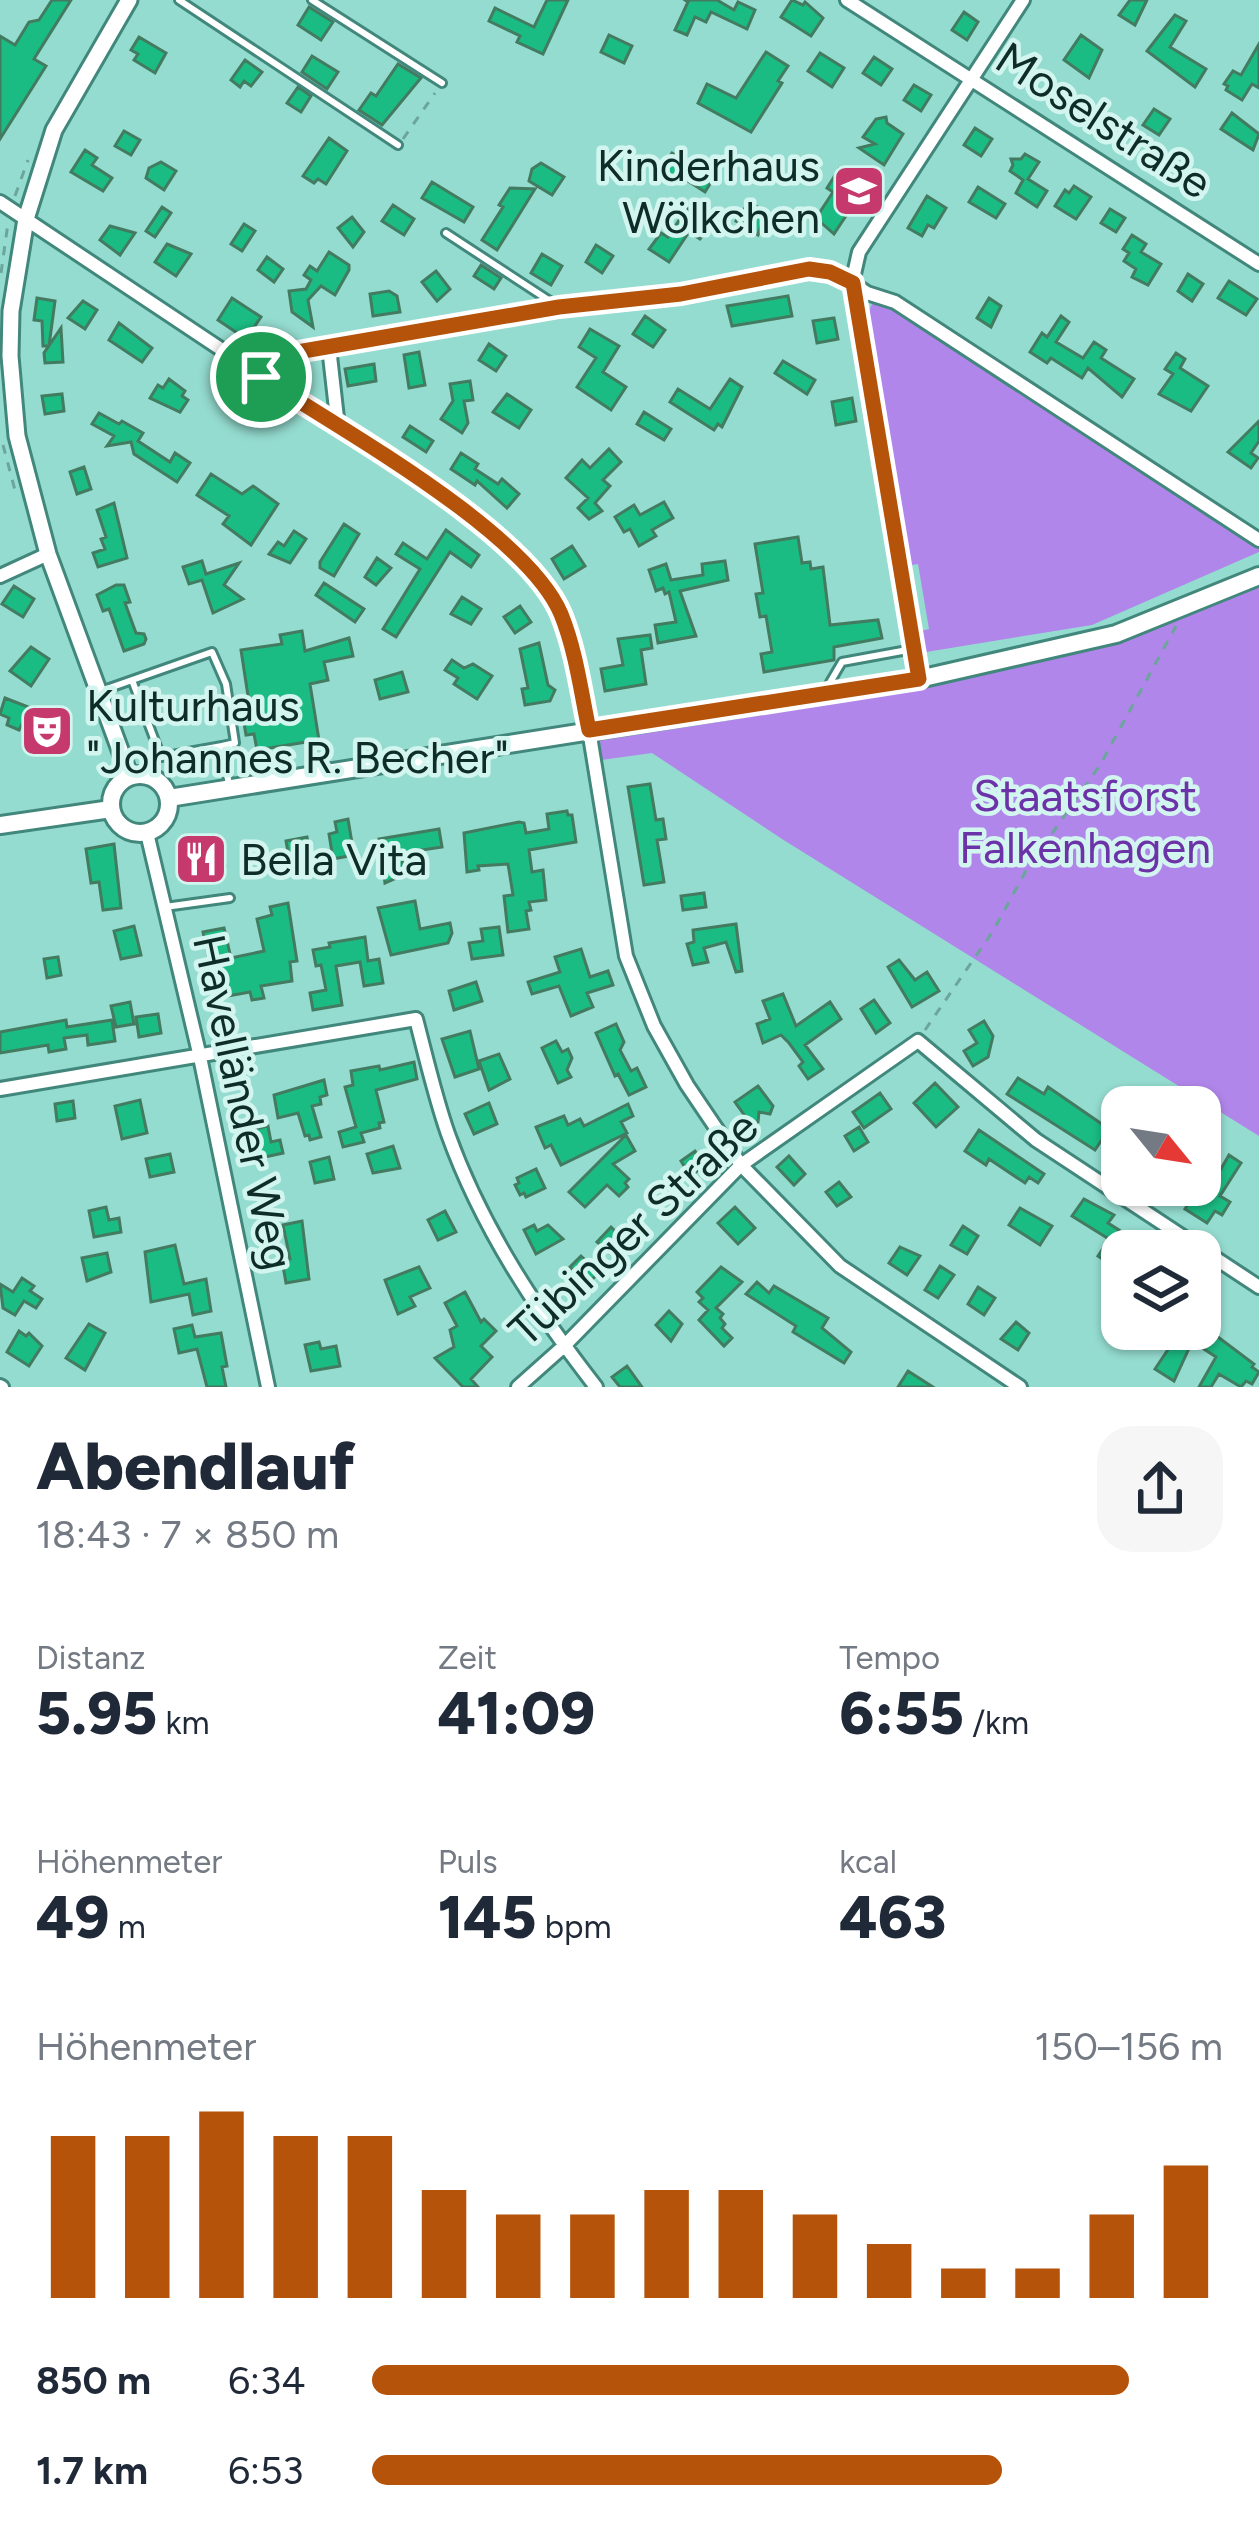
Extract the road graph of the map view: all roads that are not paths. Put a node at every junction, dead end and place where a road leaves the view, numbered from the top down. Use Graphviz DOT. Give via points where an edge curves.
graph roads {
  1 [pos="129,0"];
  2 [pos="179,0"];
  3 [pos="312,0"];
  4 [pos="847,0"];
  5 [pos="1023,0"];
  6 [pos="973,77"];
  7 [pos="442,83"];
  8 [pos="398,146"];
  9 [pos="5,206"];
  10 [pos="26,220"];
  11 [pos="446,233"];
  12 [pos="1259,264"];
  13 [pos="853,283"];
  14 [pos="559,307"];
  15 [pos="328,347"];
  16 [pos="261,377"];
  17 [pos="338,427"];
  18 [pos="1259,540"];
  19 [pos="48,554"];
  20 [pos="0,576"];
  21 [pos="1259,576"];
  22 [pos="913,649"];
  23 [pos="919,679"];
  24 [pos="132,680"];
  25 [pos="98,692"];
  26 [pos="824,694"];
  27 [pos="589,730"];
  28 [pos="222,746"];
  29 [pos="130,777"];
  30 [pos="230,789"];
  31 [pos="169,798"];
  32 [pos="111,809"];
  33 [pos="0,825"];
  34 [pos="147,832"];
  35 [pos="230,898"];
  36 [pos="165,907"];
  37 [pos="200,1057"];
  38 [pos="0,1088"];
  39 [pos="741,1165"];
  40 [pos="1259,1287"];
  41 [pos="563,1346"];
  42 [pos="268,1387"];
  43 [pos="518,1387"];
  44 [pos="596,1387"];
  45 [pos="1020,1387"];
  1 -- 10 [label="street" via="54,130"];
  2 -- 8 [label="lane"];
  3 -- 7 [label="lane"];
  4 -- 6 [label="street, Moselstraße"];
  5 -- 6 [label="street"];
  6 -- 12 [label="street, Moselstraße"];
  6 -- 13 [label="street" via="860,252"];
  9 -- 10 [label="street"];
  10 -- 16 [label="street"];
  10 -- 19 [label="street" via="10,356 17,436"];
  11 -- 14 [label="lane"];
  13 -- 14 [label="street" via="809,269"];
  13 -- 18 [label="street" via="895,302"];
  13 -- 22 [label="street"];
  14 -- 15 [label="street"];
  15 -- 16 [label="street" via="280,355"];
  15 -- 17 [label="street"];
  16 -- 17 [label="street"];
  17 -- 27 [label="street" via="518,552 560,610"];
  19 -- 20 [label="street"];
  19 -- 25 [label="street"];
  21 -- 23 [label="main road" via="1115,634"];
  22 -- 23 [label="street"];
  22 -- 26 [label="lane" via="842,662"];
  23 -- 26 [label="main road"];
  24 -- 25 [label="lane"];
  24 -- 28 [label="lane" via="161,757"];
  24 -- 28 [label="lane" via="212,652 235,743"];
  25 -- 29 [label="street"];
  26 -- 27 [label="main road"];
  27 -- 30 [label="main road"];
  27 -- 39 [label="street" via="626,956 687,1085"];
  28 -- 30 [label="lane"];
  29 -- 31 [label="main road" via="150,776"];
  29 -- 32 [label="main road" via="115,790"];
  30 -- 31 [label="main road"];
  31 -- 34 [label="main road" via="163,823"];
  32 -- 33 [label="main road"];
  32 -- 34 [label="main road" via="128,831"];
  34 -- 36 [label="street, Havelländer Weg"];
  35 -- 36 [label="lane"];
  36 -- 37 [label="street, Havelländer Weg"];
  37 -- 38 [label="street"];
  37 -- 41 [label="street" via="416,1019 448,1134 491,1233"];
  37 -- 42 [label="street, Havelländer Weg"];
  39 -- 40 [label="street, Tübinger Straße" via="918,1041 1036,1140"];
  39 -- 41 [label="street, Tübinger Straße"];
  39 -- 45 [label="street" via="840,1266"];
  41 -- 43 [label="street, Tübinger Straße"];
  41 -- 44 [label="street"];
}
